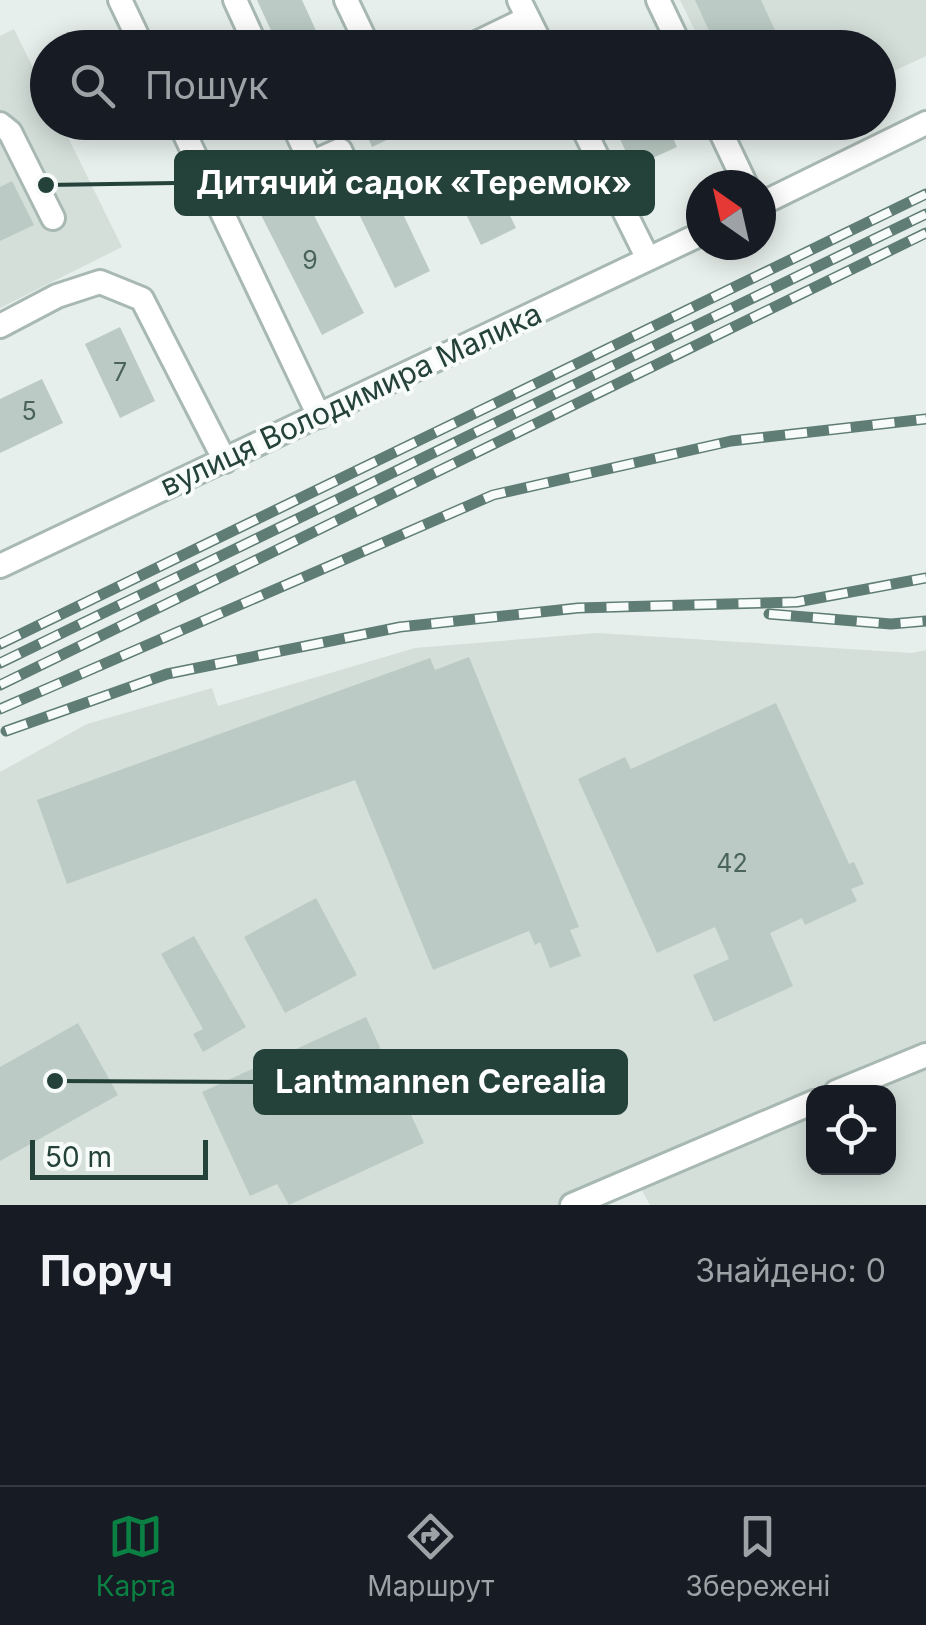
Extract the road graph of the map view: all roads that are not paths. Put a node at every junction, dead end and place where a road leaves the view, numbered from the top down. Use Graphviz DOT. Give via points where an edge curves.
graph roads {
  1 [pos="120,0"];
  2 [pos="235,0"];
  3 [pos="346,0"];
  4 [pos="658,0"];
  5 [pos="524,9"];
  6 [pos="134,30"];
  7 [pos="249,30"];
  8 [pos="360,30"];
  9 [pos="493,30"];
  10 [pos="672,30"];
  11 [pos="926,122"];
  12 [pos="0,124"];
  13 [pos="896,137"];
  14 [pos="188,140"];
  15 [pos="300,140"];
  16 [pos="589,140"];
  17 [pos="725,140"];
  18 [pos="890,140"];
  19 [pos="739,170"];
  20 [pos="353,178"];
  21 [pos="776,197"];
  22 [pos="53,218"];
  23 [pos="686,241"];
  24 [pos="648,260"];
  25 [pos="0,326"];
  26 [pos="319,416"];
  27 [pos="225,460"];
  28 [pos="0,566"];
  29 [pos="926,1056"];
  30 [pos="854,1085"];
  31 [pos="806,1105"];
  32 [pos="572,1205"];
  1 -- 6 [label="street"];
  2 -- 7 [label="street"];
  3 -- 8 [label="street"];
  4 -- 10 [label="street"];
  5 -- 9 [label="street"];
  11 -- 13 [label="street"];
  12 -- 22 [label="street"];
  14 -- 26 [label="street"];
  15 -- 20 [label="street" via="311,164 340,150"];
  16 -- 24 [label="street"];
  17 -- 19 [label="street"];
  18 -- 21 [label="street"];
  23 -- 24 [label="street, вулиця Володимира Малика"];
  24 -- 26 [label="street, вулиця Володимира Малика"];
  25 -- 27 [label="street" via="100,282 142,300"];
  26 -- 27 [label="street, вулиця Володимира Малика"];
  27 -- 28 [label="street, вулиця Володимира Малика"];
  29 -- 30 [label="street"];
  31 -- 32 [label="street"];
}
